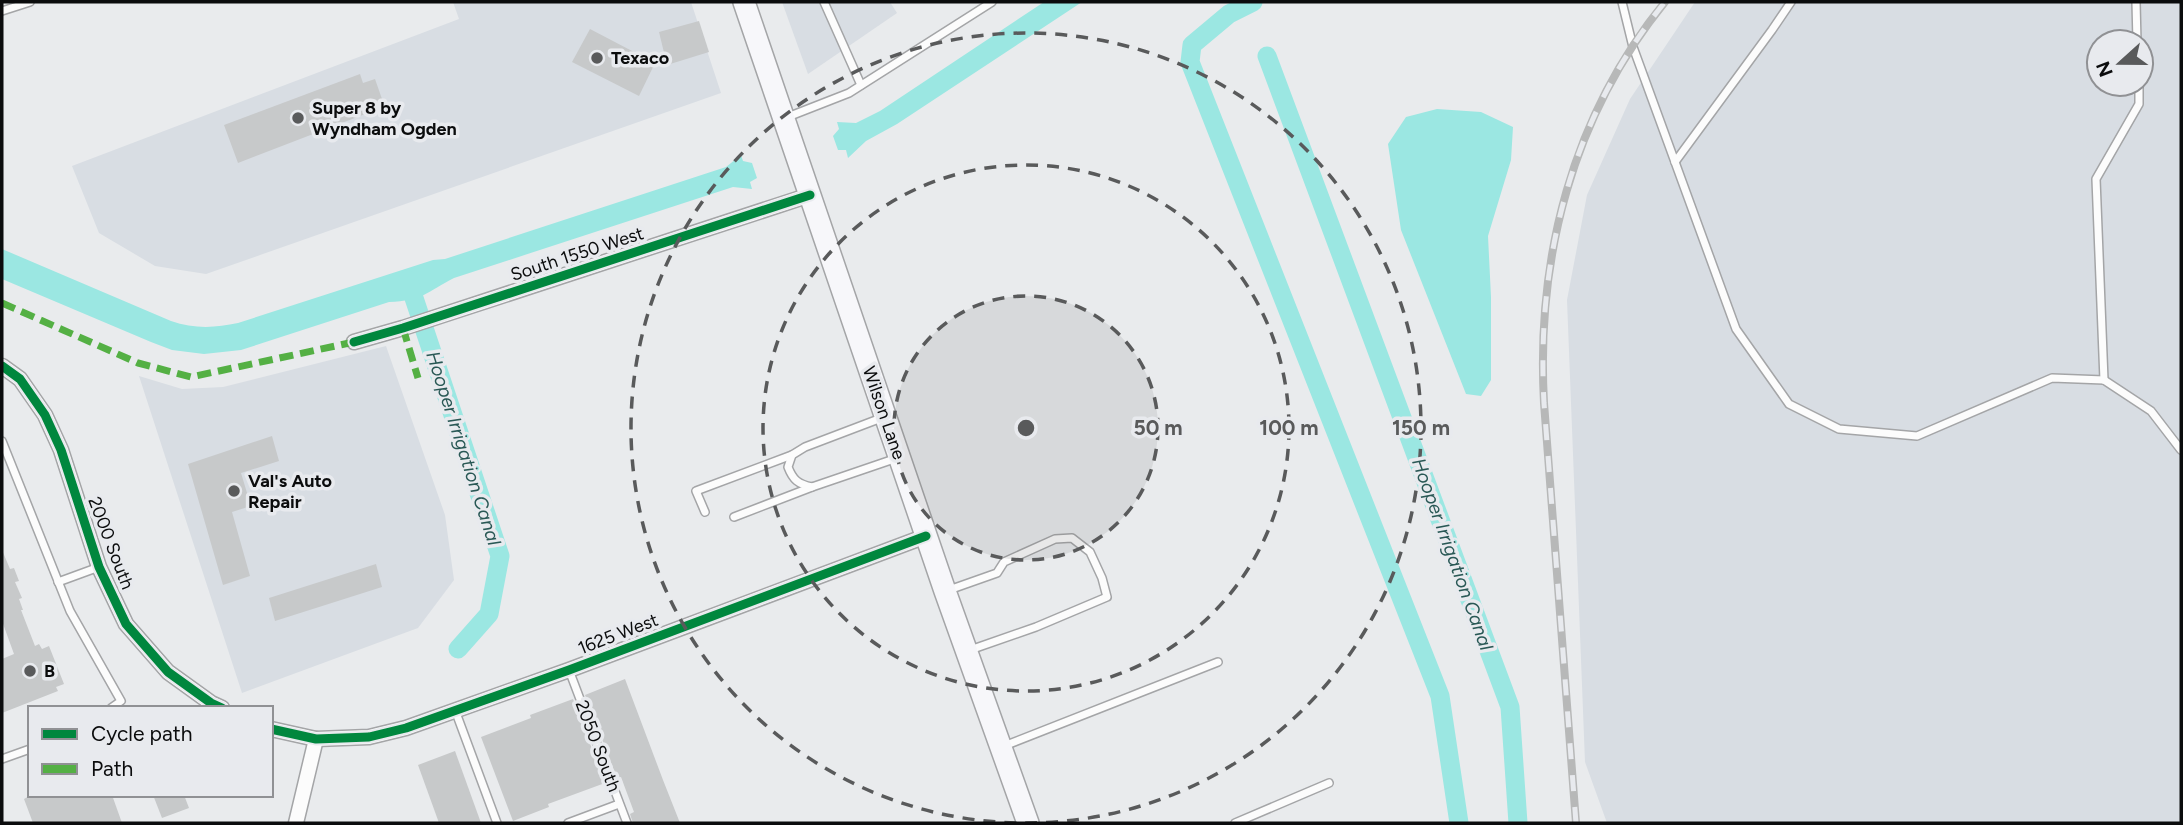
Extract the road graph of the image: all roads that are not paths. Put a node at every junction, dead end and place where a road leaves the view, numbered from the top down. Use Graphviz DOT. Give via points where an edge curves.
graph roads {
  1 [pos="30,2"];
  2 [pos="744,2"];
  3 [pos="824,2"];
  4 [pos="992,2"];
  5 [pos="1622,2"];
  6 [pos="1791,2"];
  7 [pos="2136,2"];
  8 [pos="2,11"];
  9 [pos="2137,28"];
  10 [pos="861,85"];
  11 [pos="2139,98"];
  12 [pos="784,118"];
  13 [pos="1675,162"];
  14 [pos="810,195"];
  15 [pos="354,342"];
  16 [pos="2,366"];
  17 [pos="2104,380"];
  18 [pos="885,417"];
  19 [pos="2,441"];
  20 [pos="2181,450"];
  21 [pos="792,455"];
  22 [pos="898,457"];
  23 [pos="811,487"];
  24 [pos="705,512"];
  25 [pos="734,517"];
  26 [pos="926,536"];
  27 [pos="99,567"];
  28 [pos="58,582"];
  29 [pos="945,591"];
  30 [pos="966,651"];
  31 [pos="1219,662"];
  32 [pos="569,670"];
  33 [pos="114,706"];
  34 [pos="218,706"];
  35 [pos="455,710"];
  36 [pos="273,729"];
  37 [pos="316,739"];
  38 [pos="1000,747"];
  39 [pos="28,750"];
  40 [pos="2,759"];
  41 [pos="1329,783"];
  42 [pos="619,804"];
  43 [pos="296,823"];
  44 [pos="497,823"];
  45 [pos="568,823"];
  46 [pos="626,823"];
  47 [pos="1028,823"];
  48 [pos="1235,823"];
  1 -- 8 [label="lane"];
  2 -- 12 [label="main road, Wilson Lane"];
  3 -- 10 [label="lane"];
  4 -- 10 [label="lane"];
  5 -- 13 [label="lane" via="1633,47"];
  6 -- 13 [label="lane"];
  7 -- 9 [label="lane"];
  10 -- 12 [label="lane"];
  11 -- 17 [label="lane" via="2096,179"];
  12 -- 14 [label="main road, Wilson Lane"];
  13 -- 17 [label="lane" via="1736,329 1789,404 1839,429 1917,436 2052,378"];
  14 -- 15 [label="street, South 1550 West"];
  14 -- 18 [label="main road, Wilson Lane"];
  16 -- 27 [label="street, 2000 South" via="20,379 45,415"];
  17 -- 20 [label="lane" via="2151,411"];
  18 -- 21 [label="lane"];
  18 -- 22 [label="main road, Wilson Lane"];
  19 -- 28 [label="lane"];
  21 -- 23 [label="lane" via="788,467 792,478"];
  21 -- 24 [label="lane" via="696,491"];
  22 -- 23 [label="lane"];
  22 -- 26 [label="main road, Wilson Lane"];
  23 -- 25 [label="lane"];
  26 -- 29 [label="main road, Wilson Lane"];
  26 -- 32 [label="street, 1625 West"];
  27 -- 28 [label="lane"];
  27 -- 34 [label="street, 2000 South" via="126,624 168,672"];
  28 -- 33 [label="lane" via="121,701"];
  29 -- 30 [label="main road, Wilson Lane"];
  29 -- 30 [label="lane" via="997,573 1004,562 1055,538 1072,538 1090,552 1102,578 1107,597"];
  30 -- 38 [label="main road, Wilson Lane"];
  31 -- 38 [label="lane"];
  32 -- 35 [label="street, 1625 West"];
  32 -- 42 [label="lane, 2050 South"];
  35 -- 37 [label="street, 1625 West" via="369,737"];
  35 -- 44 [label="lane"];
  36 -- 37 [label="street"];
  37 -- 43 [label="street"];
  38 -- 47 [label="main road, Wilson Lane"];
  39 -- 40 [label="lane"];
  41 -- 48 [label="lane"];
  42 -- 45 [label="lane"];
  42 -- 46 [label="lane, 2050 South"];
}
